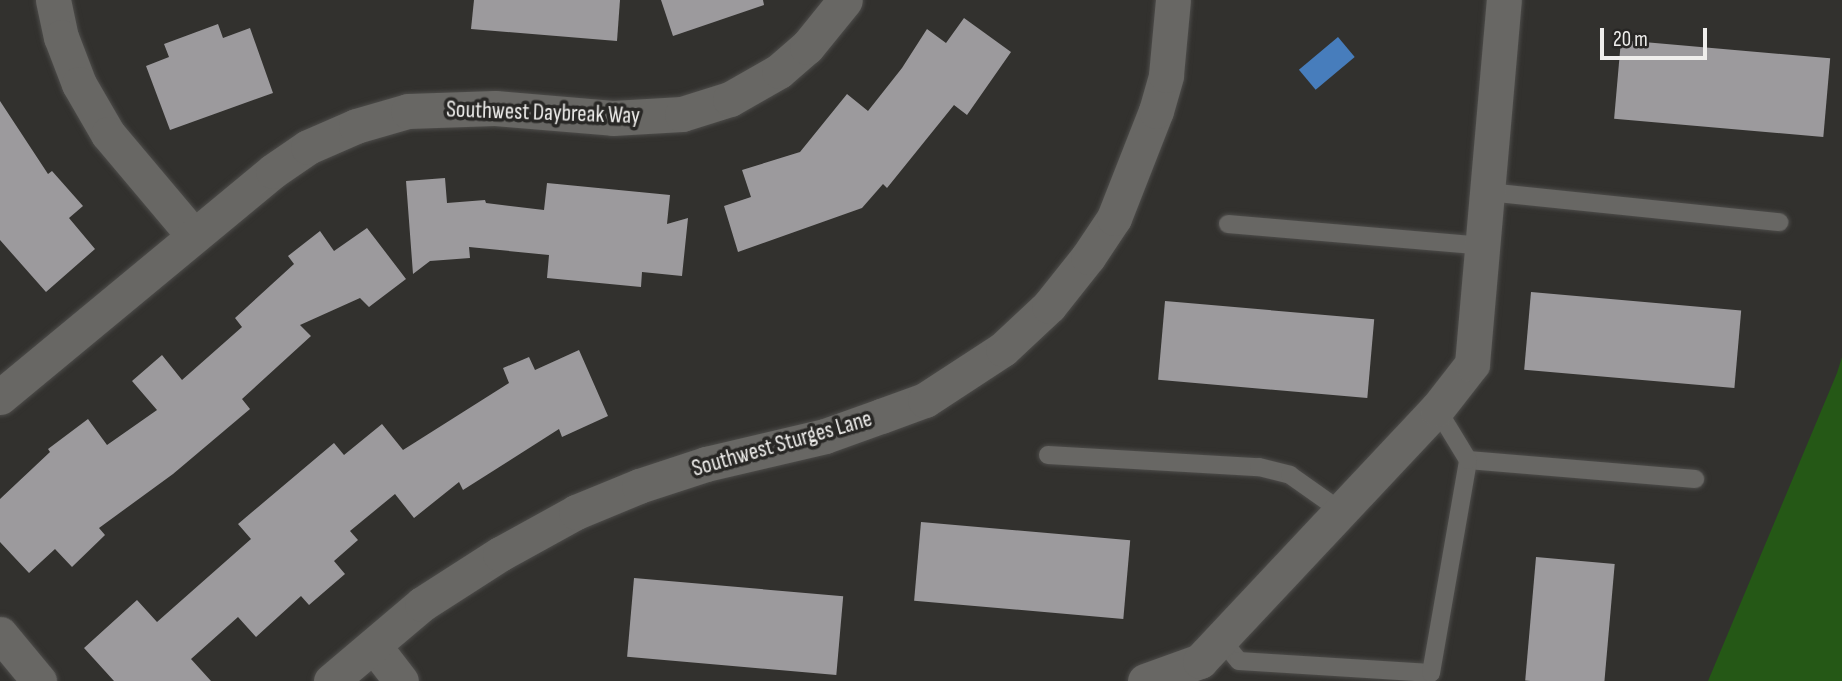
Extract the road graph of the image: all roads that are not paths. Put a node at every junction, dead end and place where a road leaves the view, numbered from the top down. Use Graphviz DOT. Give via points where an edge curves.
graph roads {
  1 [pos="53,0"];
  2 [pos="845,0"];
  3 [pos="1173,0"];
  4 [pos="1504,0"];
  5 [pos="1487,192"];
  6 [pos="1779,222"];
  7 [pos="1228,224"];
  8 [pos="194,236"];
  9 [pos="1483,246"];
  10 [pos="0,397"];
  11 [pos="1437,409"];
  12 [pos="1048,455"];
  13 [pos="1468,460"];
  14 [pos="1695,480"];
  15 [pos="1341,511"];
  16 [pos="0,634"];
  17 [pos="1221,639"];
  18 [pos="374,646"];
  19 [pos="1156,679"];
  20 [pos="39,681"];
  21 [pos="331,681"];
  22 [pos="401,681"];
  1 -- 8 [label="street" via="79,84 108,134"];
  2 -- 8 [label="street, Southwest Daybreak Way" via="807,47 779,71 730,99 682,114 648,118 495,108 408,111 308,147"];
  3 -- 18 [label="street, Southwest Sturges Lane" via="1166,75 1114,218 1049,306 1003,349 925,400 825,436 706,464 576,512 422,604"];
  4 -- 5 [label="street"];
  5 -- 6 [label="lane"];
  5 -- 9 [label="street"];
  7 -- 9 [label="lane"];
  8 -- 10 [label="street, Southwest Daybreak Way"];
  9 -- 11 [label="street" via="1472,364"];
  11 -- 13 [label="lane"];
  11 -- 15 [label="street"];
  12 -- 15 [label="lane" via="1259,467 1290,475"];
  13 -- 14 [label="lane"];
  13 -- 17 [label="lane" via="1432,673 1239,661"];
  15 -- 17 [label="street"];
  16 -- 20 [label="street"];
  17 -- 19 [label="street" via="1200,661"];
  18 -- 21 [label="street, Southwest Sturges Lane"];
  18 -- 22 [label="street"];
}
